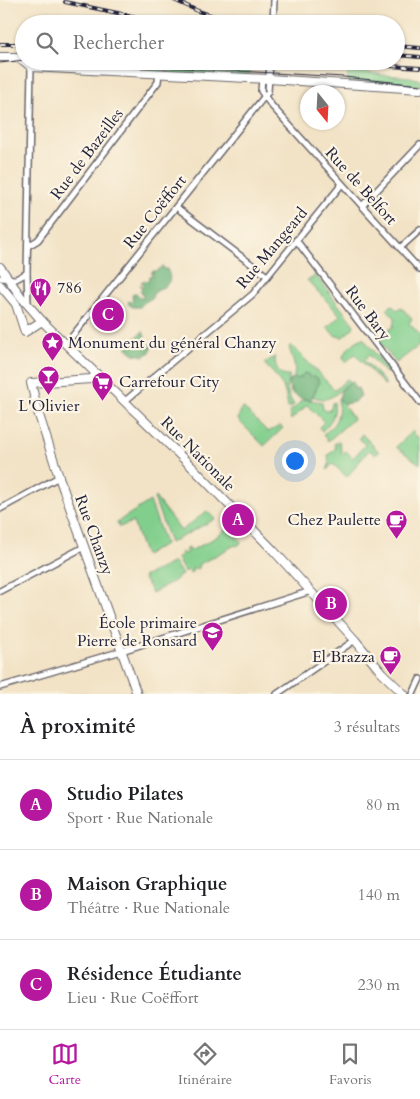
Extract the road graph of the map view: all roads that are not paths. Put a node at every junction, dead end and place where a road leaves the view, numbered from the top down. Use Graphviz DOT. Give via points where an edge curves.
graph roads {
  1 [pos="274,0"];
  2 [pos="273,15"];
  3 [pos="15,57"];
  4 [pos="0,58"];
  5 [pos="31,70"];
  6 [pos="95,70"];
  7 [pos="267,70"];
  8 [pos="159,73"];
  9 [pos="265,78"];
  10 [pos="420,89"];
  11 [pos="265,96"];
  12 [pos="420,145"];
  13 [pos="342,184"];
  14 [pos="176,206"];
  15 [pos="362,206"];
  16 [pos="420,230"];
  17 [pos="296,240"];
  18 [pos="28,246"];
  19 [pos="400,248"];
  20 [pos="0,268"];
  21 [pos="420,270"];
  22 [pos="27,273"];
  23 [pos="267,276"];
  24 [pos="9,279"];
  25 [pos="0,283"];
  26 [pos="28,304"];
  27 [pos="42,321"];
  28 [pos="66,344"];
  29 [pos="96,374"];
  30 [pos="125,401"];
  31 [pos="420,402"];
  32 [pos="59,477"];
  33 [pos="0,509"];
  34 [pos="84,547"];
  35 [pos="0,591"];
  36 [pos="311,591"];
  37 [pos="355,640"];
  38 [pos="122,651"];
  39 [pos="420,679"];
  40 [pos="0,687"];
  41 [pos="137,694"];
  42 [pos="277,694"];
  43 [pos="404,694"];
  44 [pos="413,694"];
  1 -- 2 [label="street"];
  3 -- 4 [label="main road"];
  5 -- 18 [label="street"];
  6 -- 8 [label="main road"];
  7 -- 9 [label="street"];
  8 -- 9 [label="main road"];
  8 -- 18 [label="street, Rue de Bazeilles" via="158,82 38,240"];
  9 -- 10 [label="main road"];
  9 -- 11 [label="street" via="261,91"];
  11 -- 13 [label="street, Rue de Belfort"];
  11 -- 14 [label="street, Rue Coëffort"];
  12 -- 15 [label="street"];
  13 -- 15 [label="street, Rue de Belfort"];
  13 -- 17 [label="street, Rue Mangeard"];
  14 -- 23 [label="street"];
  14 -- 28 [label="street, Rue Coëffort"];
  15 -- 19 [label="street, Rue de Belfort"];
  16 -- 19 [label="street"];
  17 -- 23 [label="street, Rue Mangeard"];
  17 -- 31 [label="street, Rue Bary"];
  18 -- 22 [label="street"];
  19 -- 21 [label="street, Rue de Belfort"];
  20 -- 24 [label="main road, Rue Nationale"];
  22 -- 24 [label="street"];
  22 -- 26 [label="street"];
  23 -- 30 [label="street, Rue Mangeard" via="253,294"];
  24 -- 25 [label="street"];
  24 -- 26 [label="main road, Rue Nationale"];
  25 -- 27 [label="main road" via="16,304 25,332"];
  26 -- 27 [label="main road, Rue Nationale"];
  27 -- 28 [label="main road, Rue Nationale"];
  28 -- 29 [label="main road, Rue Nationale"];
  29 -- 30 [label="main road, Rue Nationale"];
  29 -- 32 [label="main road, Rue Chanzy" via="92,379 31,383"];
  30 -- 36 [label="main road, Rue Nationale"];
  32 -- 33 [label="street"];
  32 -- 34 [label="main road, Rue Chanzy"];
  34 -- 35 [label="street"];
  34 -- 38 [label="main road, Rue Chanzy"];
  36 -- 37 [label="main road, Rue Nationale"];
  36 -- 38 [label="street"];
  37 -- 42 [label="street"];
  37 -- 43 [label="main road, Rue Nationale"];
  38 -- 40 [label="street"];
  38 -- 41 [label="main road, Rue Chanzy"];
  39 -- 44 [label="street"];
}
